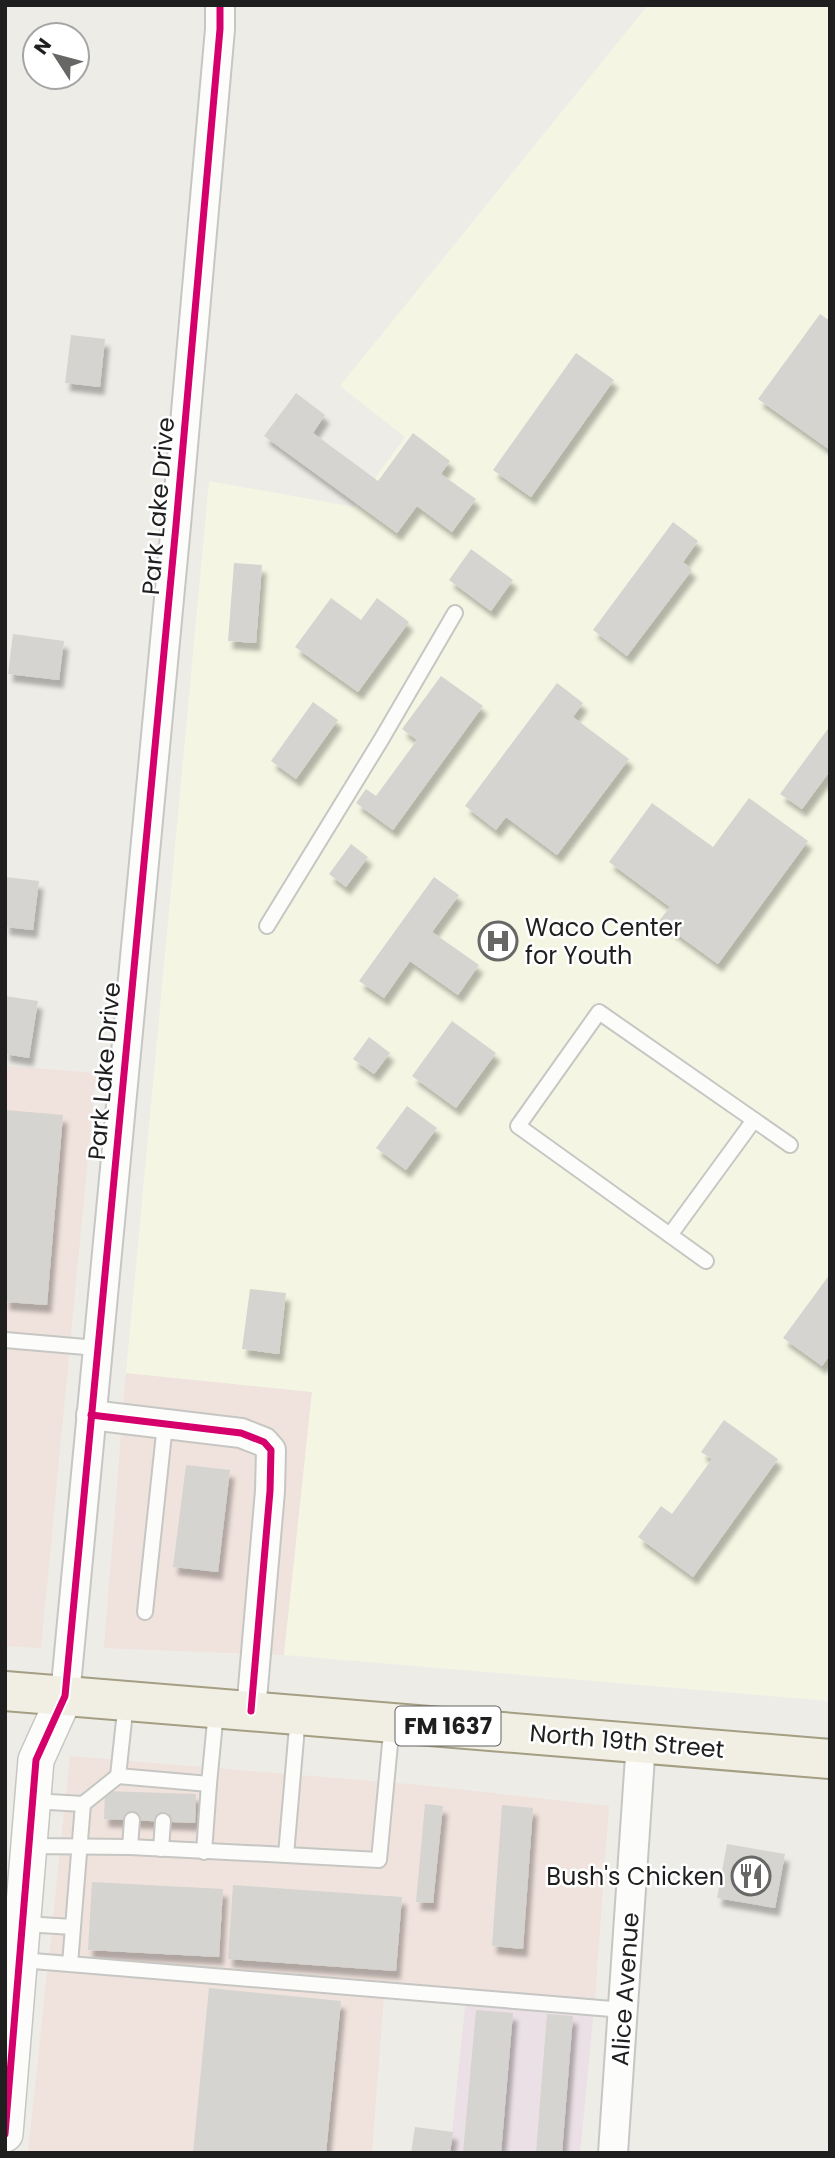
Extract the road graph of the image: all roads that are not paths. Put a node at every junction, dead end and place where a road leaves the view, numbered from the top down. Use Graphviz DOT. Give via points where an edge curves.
graph roads {
  1 [pos="220,5"];
  2 [pos="455,613"];
  3 [pos="267,926"];
  4 [pos="754,1120"];
  5 [pos="790,1145"];
  6 [pos="670,1235"];
  7 [pos="706,1261"];
  8 [pos="5,1340"];
  9 [pos="97,1348"];
  10 [pos="91,1416"];
  11 [pos="165,1423"];
  12 [pos="145,1612"];
  13 [pos="5,1690"];
  14 [pos="65,1696"];
  15 [pos="126,1701"];
  16 [pos="234,1709"];
  17 [pos="299,1714"];
  18 [pos="392,1721"];
  19 [pos="641,1742"];
  20 [pos="830,1759"];
  21 [pos="118,1776"];
  22 [pos="209,1784"];
  23 [pos="33,1801"];
  24 [pos="83,1804"];
  25 [pos="132,1821"];
  26 [pos="163,1821"];
  27 [pos="80,1847"];
  28 [pos="130,1847"];
  29 [pos="161,1849"];
  30 [pos="204,1852"];
  31 [pos="286,1855"];
  32 [pos="24,1864"];
  33 [pos="22,1924"];
  34 [pos="73,1927"];
  35 [pos="19,1959"];
  36 [pos="70,1964"];
  37 [pos="624,2010"];
  38 [pos="6,2121"];
  39 [pos="614,2153"];
  1 -- 9 [label="street, Park Lake Drive" via="176,524"];
  2 -- 3 [label="lane"];
  4 -- 5 [label="lane"];
  4 -- 6 [label="lane"];
  4 -- 6 [label="lane" via="599,1012 519,1126"];
  6 -- 7 [label="lane"];
  8 -- 9 [label="lane"];
  9 -- 10 [label="street, Park Lake Drive"];
  10 -- 11 [label="street"];
  10 -- 14 [label="street, Park Lake Drive"];
  11 -- 12 [label="lane"];
  11 -- 16 [label="street" via="241,1433 264,1442 271,1450 270,1491"];
  13 -- 14 [label="main road, North 19th Street / FM 1637"];
  14 -- 15 [label="main road, North 19th Street / FM 1637"];
  14 -- 23 [label="street, Park Lake Drive" via="36,1760"];
  15 -- 16 [label="main road, North 19th Street / FM 1637"];
  15 -- 21 [label="lane"];
  16 -- 17 [label="main road, North 19th Street / FM 1637"];
  16 -- 22 [label="lane"];
  17 -- 18 [label="main road, North 19th Street / FM 1637"];
  17 -- 31 [label="lane"];
  18 -- 19 [label="main road, North 19th Street / FM 1637"];
  18 -- 31 [label="lane" via="379,1860"];
  19 -- 20 [label="main road, North 19th Street / FM 1637"];
  19 -- 37 [label="street, Alice Avenue"];
  21 -- 22 [label="lane" via="136,1784"];
  21 -- 24 [label="lane"];
  22 -- 30 [label="lane"];
  23 -- 24 [label="lane"];
  23 -- 32 [label="street, Park Lake Drive"];
  24 -- 27 [label="lane"];
  25 -- 28 [label="lane"];
  26 -- 29 [label="lane"];
  27 -- 28 [label="lane"];
  27 -- 32 [label="lane"];
  27 -- 34 [label="lane"];
  28 -- 29 [label="lane"];
  29 -- 30 [label="lane"];
  30 -- 31 [label="lane"];
  32 -- 33 [label="street, Park Lake Drive"];
  33 -- 34 [label="lane"];
  33 -- 35 [label="street, Park Lake Drive"];
  34 -- 36 [label="lane"];
  35 -- 36 [label="lane"];
  35 -- 38 [label="street, Park Lake Drive"];
  36 -- 37 [label="lane"];
  37 -- 39 [label="street, Alice Avenue"];
}
